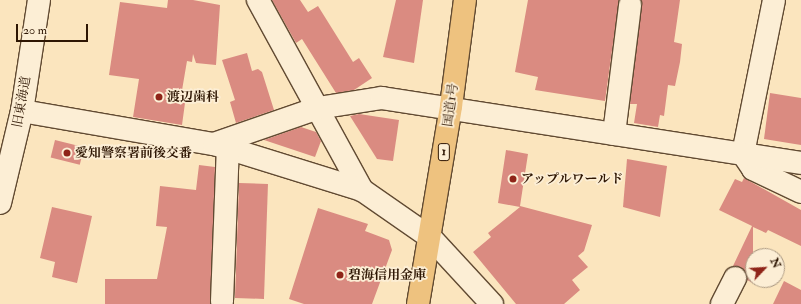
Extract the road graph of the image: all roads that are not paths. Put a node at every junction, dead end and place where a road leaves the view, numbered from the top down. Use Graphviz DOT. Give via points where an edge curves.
graph roads {
  1 [pos="38,0"];
  2 [pos="258,0"];
  3 [pos="465,0"];
  4 [pos="774,0"];
  5 [pos="630,5"];
  6 [pos="451,106"];
  7 [pos="318,108"];
  8 [pos="22,111"];
  9 [pos="614,134"];
  10 [pos="221,146"];
  11 [pos="743,154"];
  12 [pos="801,164"];
  13 [pos="362,190"];
  14 [pos="801,192"];
  15 [pos="0,203"];
  16 [pos="431,238"];
  17 [pos="734,278"];
  18 [pos="222,301"];
  19 [pos="418,304"];
  20 [pos="492,304"];
  21 [pos="722,304"];
  1 -- 8 [label="street, 旧東海道"];
  2 -- 7 [label="street"];
  3 -- 6 [label="highway, 国道1号 / 1"];
  4 -- 11 [label="street"];
  5 -- 9 [label="street"];
  6 -- 7 [label="street" via="382,98"];
  6 -- 9 [label="street"];
  6 -- 16 [label="highway, 国道1号 / 1"];
  7 -- 10 [label="street"];
  7 -- 13 [label="street"];
  8 -- 10 [label="street"];
  8 -- 15 [label="street, 旧東海道"];
  9 -- 11 [label="street"];
  10 -- 13 [label="street"];
  10 -- 18 [label="street"];
  11 -- 12 [label="street"];
  11 -- 14 [label="street" via="753,169"];
  13 -- 16 [label="street"];
  16 -- 19 [label="highway, 国道1号 / 1"];
  16 -- 20 [label="street"];
  17 -- 21 [label="street"];
}
